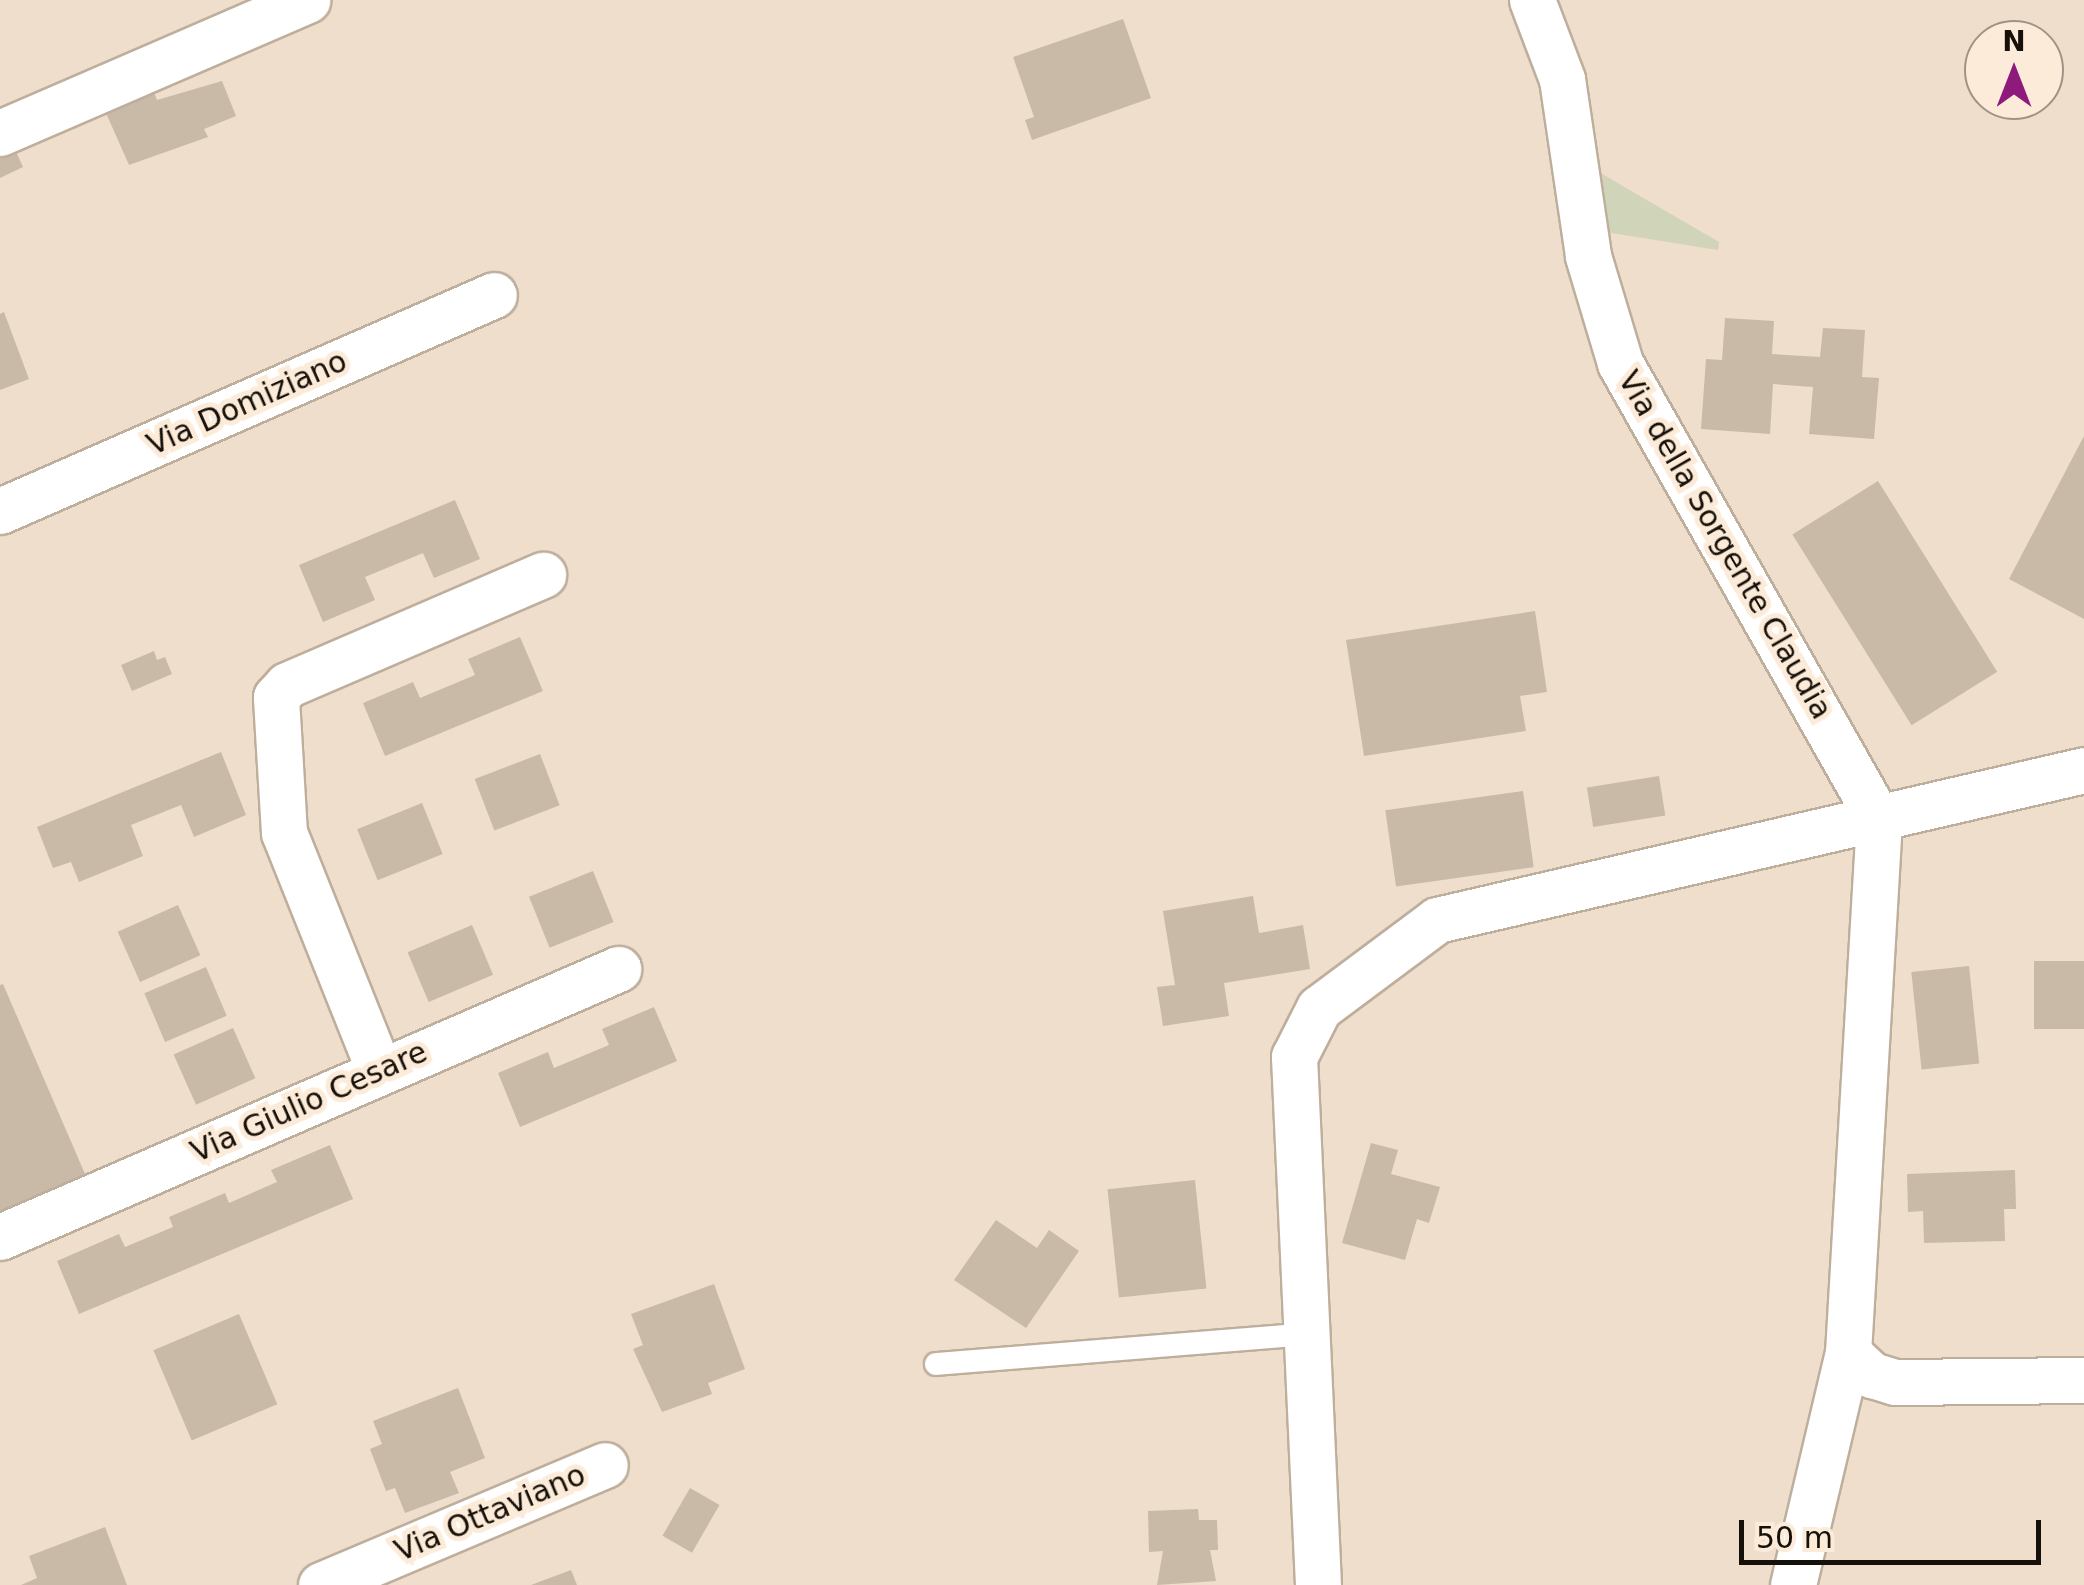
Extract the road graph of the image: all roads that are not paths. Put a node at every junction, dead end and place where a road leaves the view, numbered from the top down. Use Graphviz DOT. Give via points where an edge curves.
graph roads {
  1 [pos="307,0"];
  2 [pos="1532,0"];
  3 [pos="0,133"];
  4 [pos="494,296"];
  5 [pos="0,511"];
  6 [pos="543,576"];
  7 [pos="2084,770"];
  8 [pos="1880,820"];
  9 [pos="618,969"];
  10 [pos="379,1070"];
  11 [pos="0,1238"];
  12 [pos="1309,1334"];
  13 [pos="1848,1353"];
  14 [pos="936,1364"];
  15 [pos="2084,1380"];
  16 [pos="605,1464"];
  17 [pos="320,1585"];
  18 [pos="1318,1585"];
  19 [pos="1793,1585"];
  1 -- 3 [label="street"];
  2 -- 8 [label="street, Via della Sorgente Claudia" via="1562,79 1588,256 1620,363"];
  4 -- 5 [label="street, Via Domiziano"];
  6 -- 10 [label="street" via="288,685 276,697 284,833"];
  7 -- 8 [label="street"];
  8 -- 12 [label="street" via="1436,920 1331,997 1301,1034 1294,1056"];
  8 -- 13 [label="street"];
  9 -- 10 [label="street, Via Giulio Cesare"];
  10 -- 11 [label="street, Via Giulio Cesare"];
  12 -- 14 [label="lane"];
  12 -- 18 [label="street"];
  13 -- 15 [label="street" via="1872,1376 1895,1382"];
  13 -- 19 [label="street"];
  16 -- 17 [label="street, Via Ottaviano"];
}
